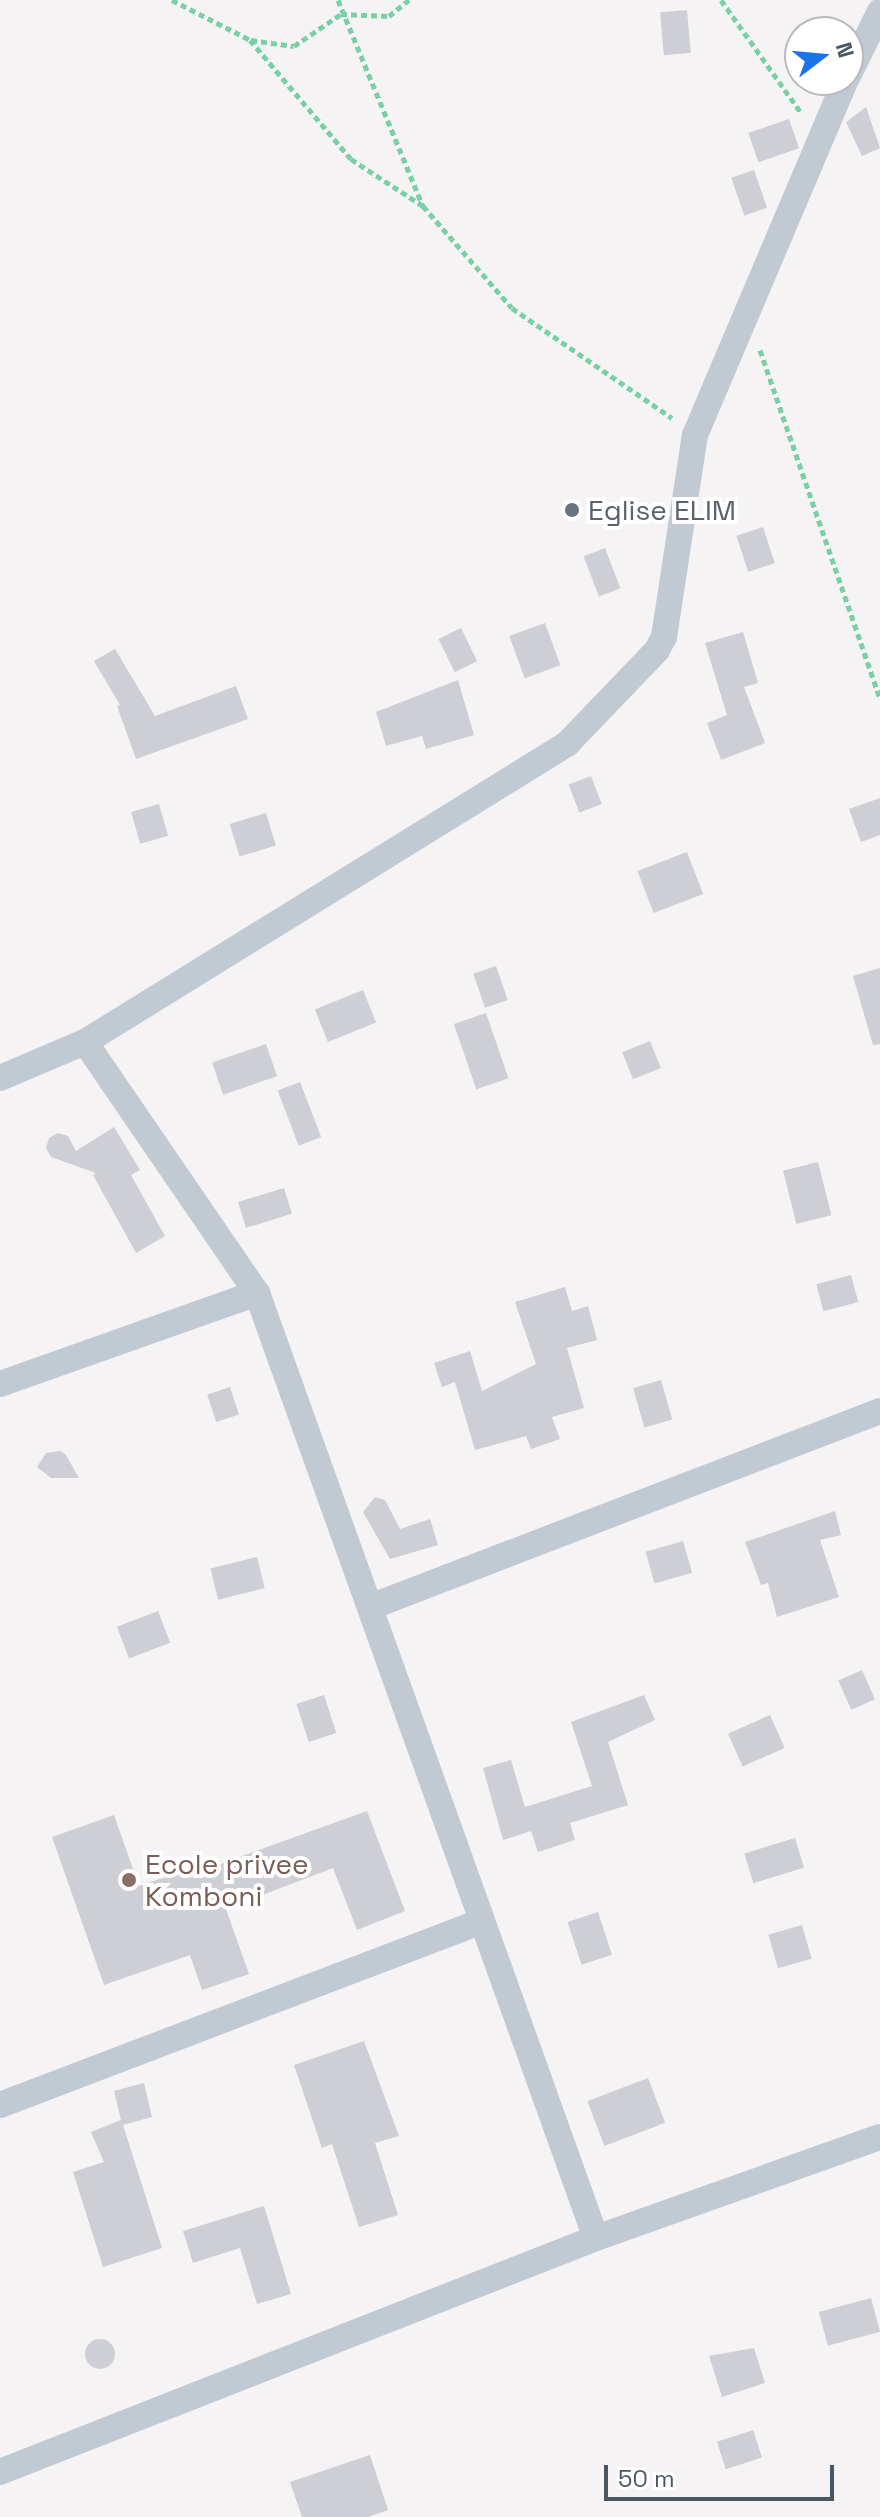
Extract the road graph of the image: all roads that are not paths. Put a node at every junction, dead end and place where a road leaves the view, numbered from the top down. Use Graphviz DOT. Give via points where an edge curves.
graph roads {
  1 [pos="880,11"];
  2 [pos="864,43"];
  3 [pos="838,96"];
  4 [pos="85,1042"];
  5 [pos="0,1078"];
  6 [pos="257,1293"];
  7 [pos="0,1384"];
  8 [pos="880,1411"];
  9 [pos="373,1606"];
  10 [pos="480,1922"];
  11 [pos="0,2105"];
  12 [pos="880,2137"];
  13 [pos="596,2238"];
  14 [pos="0,2472"];
  1 -- 2 [label="street"];
  3 -- 4 [label="street" via="695,435 664,637 567,744"];
  4 -- 5 [label="street"];
  4 -- 6 [label="street"];
  6 -- 7 [label="street"];
  6 -- 9 [label="street"];
  8 -- 9 [label="street"];
  9 -- 10 [label="street"];
  10 -- 11 [label="street"];
  10 -- 13 [label="street"];
  12 -- 13 [label="street"];
  13 -- 14 [label="street"];
}
